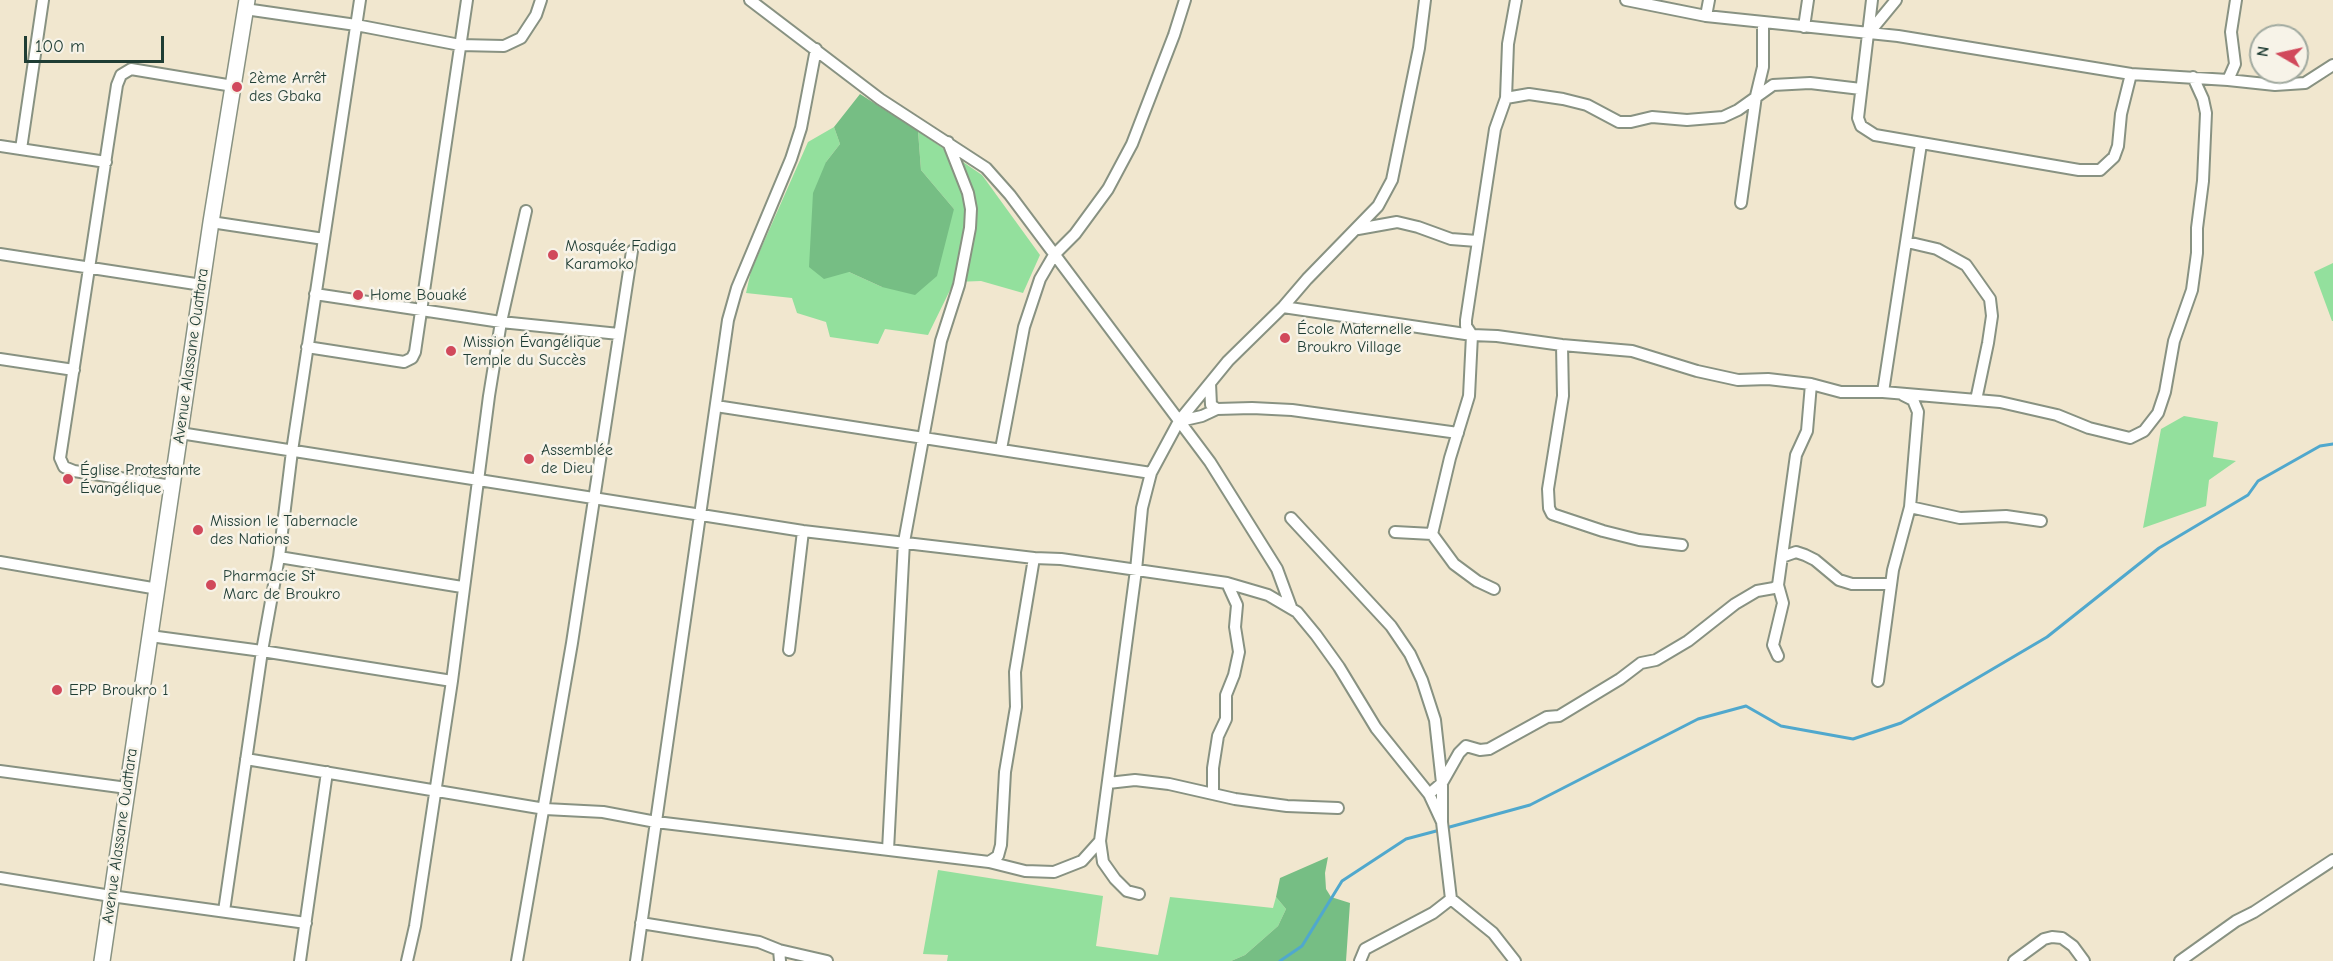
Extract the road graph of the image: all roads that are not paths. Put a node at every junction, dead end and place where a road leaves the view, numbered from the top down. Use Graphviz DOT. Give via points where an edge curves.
graph roads {
  1 [pos="43,0"];
  2 [pos="360,0"];
  3 [pos="467,0"];
  4 [pos="541,0"];
  5 [pos="750,0"];
  6 [pos="1185,0"];
  7 [pos="1425,0"];
  8 [pos="1516,0"];
  9 [pos="1626,0"];
  10 [pos="1709,0"];
  11 [pos="1808,0"];
  12 [pos="1872,0"];
  13 [pos="1896,0"];
  14 [pos="2236,0"];
  15 [pos="246,4"];
  16 [pos="1706,16"];
  17 [pos="1763,23"];
  18 [pos="356,26"];
  19 [pos="1804,27"];
  20 [pos="1868,34"];
  21 [pos="460,45"];
  22 [pos="816,49"];
  23 [pos="2333,65"];
  24 [pos="2131,74"];
  25 [pos="2193,78"];
  26 [pos="2228,80"];
  27 [pos="233,86"];
  28 [pos="1861,89"];
  29 [pos="1756,96"];
  30 [pos="1506,98"];
  31 [pos="948,142"];
  32 [pos="1921,144"];
  33 [pos="0,146"];
  34 [pos="21,149"];
  35 [pos="106,162"];
  36 [pos="1741,202"];
  37 [pos="526,211"];
  38 [pos="211,222"];
  39 [pos="1358,229"];
  40 [pos="324,239"];
  41 [pos="1477,241"];
  42 [pos="1906,242"];
  43 [pos="632,251"];
  44 [pos="0,254"];
  45 [pos="1054,255"];
  46 [pos="90,267"];
  47 [pos="202,285"];
  48 [pos="315,294"];
  49 [pos="1283,307"];
  50 [pos="420,310"];
  51 [pos="501,322"];
  52 [pos="619,334"];
  53 [pos="1472,335"];
  54 [pos="1562,345"];
  55 [pos="308,347"];
  56 [pos="0,359"];
  57 [pos="74,370"];
  58 [pos="1210,383"];
  59 [pos="1811,384"];
  60 [pos="1883,392"];
  61 [pos="1902,394"];
  62 [pos="1976,400"];
  63 [pos="716,406"];
  64 [pos="1217,409"];
  65 [pos="1179,422"];
  66 [pos="1458,432"];
  67 [pos="180,433"];
  68 [pos="924,438"];
  69 [pos="1001,449"];
  70 [pos="292,452"];
  71 [pos="1151,473"];
  72 [pos="479,479"];
  73 [pos="172,486"];
  74 [pos="594,497"];
  75 [pos="1910,507"];
  76 [pos="699,514"];
  77 [pos="1291,518"];
  78 [pos="2042,521"];
  79 [pos="803,531"];
  80 [pos="1395,532"];
  81 [pos="1432,534"];
  82 [pos="904,542"];
  83 [pos="1682,545"];
  84 [pos="279,557"];
  85 [pos="1782,557"];
  86 [pos="1034,558"];
  87 [pos="0,562"];
  88 [pos="1137,570"];
  89 [pos="1227,583"];
  90 [pos="1891,584"];
  91 [pos="1778,585"];
  92 [pos="462,587"];
  93 [pos="1494,589"];
  94 [pos="158,590"];
  95 [pos="1291,607"];
  96 [pos="150,636"];
  97 [pos="789,650"];
  98 [pos="262,651"];
  99 [pos="1778,656"];
  100 [pos="452,681"];
  101 [pos="1878,681"];
  102 [pos="246,759"];
  103 [pos="0,771"];
  104 [pos="327,772"];
  105 [pos="1108,783"];
  106 [pos="1442,783"];
  107 [pos="127,788"];
  108 [pos="434,791"];
  109 [pos="1213,794"];
  110 [pos="1430,794"];
  111 [pos="1338,808"];
  112 [pos="545,809"];
  113 [pos="656,822"];
  114 [pos="1442,822"];
  115 [pos="1100,842"];
  116 [pos="888,850"];
  117 [pos="2333,860"];
  118 [pos="989,862"];
  119 [pos="0,878"];
  120 [pos="1138,894"];
  121 [pos="111,896"];
  122 [pos="1451,899"];
  123 [pos="224,911"];
  124 [pos="306,923"];
  125 [pos="641,923"];
  126 [pos="780,956"];
  127 [pos="102,961"];
  128 [pos="300,961"];
  129 [pos="407,961"];
  130 [pos="517,961"];
  131 [pos="636,961"];
  132 [pos="828,961"];
  133 [pos="1360,961"];
  134 [pos="1515,961"];
  135 [pos="2014,961"];
  136 [pos="2084,961"];
  137 [pos="2180,961"];
  1 -- 34 [label="street"];
  2 -- 18 [label="street"];
  3 -- 21 [label="street"];
  4 -- 21 [label="street" via="536,15 521,38 513,43"];
  5 -- 22 [label="street"];
  6 -- 45 [label="street" via="1118,171 1075,234"];
  7 -- 39 [label="street" via="1392,180 1378,206"];
  8 -- 30 [label="street" via="1508,44"];
  9 -- 16 [label="street"];
  10 -- 16 [label="street"];
  11 -- 19 [label="street"];
  12 -- 20 [label="street"];
  13 -- 20 [label="street"];
  14 -- 26 [label="street" via="2231,32 2235,64"];
  15 -- 18 [label="street"];
  15 -- 27 [label="street, Avenue Alassane Ouattara"];
  16 -- 17 [label="street"];
  17 -- 19 [label="street"];
  17 -- 29 [label="street" via="1763,67"];
  18 -- 21 [label="street"];
  18 -- 40 [label="street"];
  19 -- 20 [label="street"];
  20 -- 24 [label="street"];
  20 -- 28 [label="street"];
  21 -- 50 [label="street"];
  22 -- 31 [label="street" via="880,99"];
  22 -- 63 [label="street" via="797,139 728,320"];
  23 -- 26 [label="street" via="2305,82 2275,85"];
  24 -- 25 [label="street"];
  24 -- 32 [label="street" via="2118,146 2114,157 2100,170 2079,170"];
  25 -- 26 [label="street"];
  25 -- 62 [label="street" via="2206,113 2197,253 2192,290 2158,413 2144,431 2130,438 2057,415"];
  27 -- 35 [label="street" via="131,69 121,75 117,85"];
  27 -- 38 [label="street, Avenue Alassane Ouattara"];
  28 -- 29 [label="street" via="1789,83 1773,85"];
  28 -- 32 [label="street" via="1861,126 1875,135"];
  29 -- 30 [label="street" via="1723,117 1652,117 1631,122 1619,122 1587,105 1563,99 1529,94"];
  29 -- 36 [label="street"];
  30 -- 41 [label="street" via="1495,129"];
  31 -- 45 [label="street" via="986,168"];
  31 -- 68 [label="street" via="968,193 970,228 941,341"];
  32 -- 42 [label="street"];
  33 -- 34 [label="street"];
  34 -- 35 [label="street"];
  35 -- 46 [label="street"];
  37 -- 51 [label="street"];
  38 -- 40 [label="street"];
  38 -- 47 [label="street, Avenue Alassane Ouattara"];
  39 -- 41 [label="street" via="1397,222 1450,239"];
  39 -- 49 [label="street"];
  40 -- 48 [label="street"];
  41 -- 53 [label="street" via="1466,320"];
  42 -- 60 [label="street"];
  42 -- 62 [label="street" via="1936,249 1966,265 1990,299 1992,316"];
  43 -- 52 [label="street"];
  44 -- 46 [label="street"];
  45 -- 65 [label="street"];
  45 -- 69 [label="street" via="1031,302"];
  46 -- 47 [label="street"];
  46 -- 57 [label="street"];
  47 -- 67 [label="street, Avenue Alassane Ouattara"];
  48 -- 50 [label="street"];
  48 -- 55 [label="street"];
  49 -- 53 [label="street"];
  49 -- 58 [label="street"];
  50 -- 51 [label="street"];
  50 -- 55 [label="street" via="415,352 404,362"];
  51 -- 52 [label="street"];
  51 -- 72 [label="street"];
  52 -- 74 [label="street"];
  53 -- 54 [label="street"];
  53 -- 66 [label="street" via="1469,396"];
  54 -- 59 [label="street" via="1632,351 1738,380 1761,378"];
  54 -- 83 [label="street" via="1563,396 1548,489 1552,514 1621,536"];
  55 -- 70 [label="street"];
  56 -- 57 [label="street"];
  57 -- 73 [label="street" via="60,458 64,467"];
  58 -- 64 [label="street" via="1211,405"];
  58 -- 65 [label="street"];
  59 -- 60 [label="street" via="1841,392"];
  59 -- 85 [label="street" via="1807,430 1796,455"];
  60 -- 61 [label="street"];
  61 -- 62 [label="street"];
  61 -- 75 [label="street" via="1913,400 1918,412"];
  63 -- 68 [label="street"];
  63 -- 76 [label="street"];
  64 -- 65 [label="street"];
  64 -- 66 [label="street" via="1292,410"];
  65 -- 71 [label="street"];
  65 -- 95 [label="street" via="1210,462 1277,569"];
  66 -- 81 [label="street"];
  67 -- 70 [label="street"];
  67 -- 73 [label="street, Avenue Alassane Ouattara"];
  68 -- 69 [label="street"];
  68 -- 82 [label="street"];
  69 -- 71 [label="street"];
  70 -- 72 [label="street"];
  70 -- 84 [label="street"];
  71 -- 88 [label="street" via="1142,508"];
  72 -- 74 [label="street"];
  72 -- 92 [label="street"];
  73 -- 94 [label="street, Avenue Alassane Ouattara"];
  74 -- 76 [label="street"];
  74 -- 112 [label="street"];
  75 -- 78 [label="street" via="1960,518 2006,516"];
  75 -- 90 [label="street"];
  76 -- 79 [label="street"];
  76 -- 113 [label="street"];
  77 -- 106 [label="street" via="1391,626 1410,654 1435,720"];
  79 -- 82 [label="street"];
  79 -- 97 [label="street"];
  80 -- 81 [label="street"];
  81 -- 93 [label="street" via="1454,564"];
  82 -- 86 [label="street"];
  82 -- 116 [label="street"];
  84 -- 92 [label="street"];
  84 -- 98 [label="street"];
  85 -- 90 [label="street" via="1796,552 1806,555 1839,580 1852,584"];
  85 -- 91 [label="street"];
  86 -- 88 [label="street"];
  86 -- 118 [label="street" via="1015,672 1016,707 1005,772 1000,845 998,856"];
  87 -- 94 [label="street"];
  88 -- 89 [label="street"];
  88 -- 105 [label="street"];
  89 -- 95 [label="street" via="1268,595"];
  89 -- 109 [label="street" via="1237,605 1239,652 1226,695 1226,719 1218,736"];
  90 -- 101 [label="street"];
  91 -- 99 [label="street" via="1784,603 1773,645"];
  91 -- 106 [label="street" via="1756,591 1734,604 1688,641 1656,660 1641,663 1559,716 1547,717 1489,749 1466,746"];
  92 -- 100 [label="street"];
  94 -- 96 [label="street, Avenue Alassane Ouattara"];
  95 -- 110 [label="street" via="1339,667 1376,728"];
  96 -- 98 [label="street"];
  96 -- 107 [label="street, Avenue Alassane Ouattara"];
  98 -- 100 [label="street"];
  98 -- 102 [label="street"];
  100 -- 108 [label="street"];
  102 -- 104 [label="street"];
  102 -- 123 [label="street"];
  103 -- 107 [label="street"];
  104 -- 108 [label="street"];
  104 -- 124 [label="street"];
  105 -- 109 [label="street" via="1135,780"];
  105 -- 115 [label="street"];
  106 -- 110 [label="street"];
  106 -- 114 [label="street"];
  107 -- 121 [label="street, Avenue Alassane Ouattara"];
  108 -- 112 [label="street"];
  108 -- 129 [label="street"];
  109 -- 111 [label="street" via="1287,806"];
  110 -- 114 [label="street"];
  112 -- 113 [label="street" via="603,812"];
  112 -- 130 [label="street"];
  113 -- 116 [label="street"];
  113 -- 125 [label="street"];
  114 -- 122 [label="street"];
  115 -- 118 [label="street" via="1082,861 1054,872 1025,871"];
  115 -- 120 [label="street" via="1103,862 1109,871 1127,891"];
  116 -- 118 [label="street"];
  117 -- 137 [label="street"];
  119 -- 121 [label="street"];
  121 -- 123 [label="street"];
  121 -- 127 [label="street, Avenue Alassane Ouattara"];
  122 -- 133 [label="street" via="1433,913 1365,949"];
  122 -- 134 [label="street" via="1493,933"];
  123 -- 124 [label="street"];
  124 -- 128 [label="street"];
  125 -- 126 [label="street" via="759,942"];
  125 -- 131 [label="street"];
  126 -- 132 [label="street"];
  135 -- 136 [label="street" via="2052,937 2062,938 2073,946"];
}
